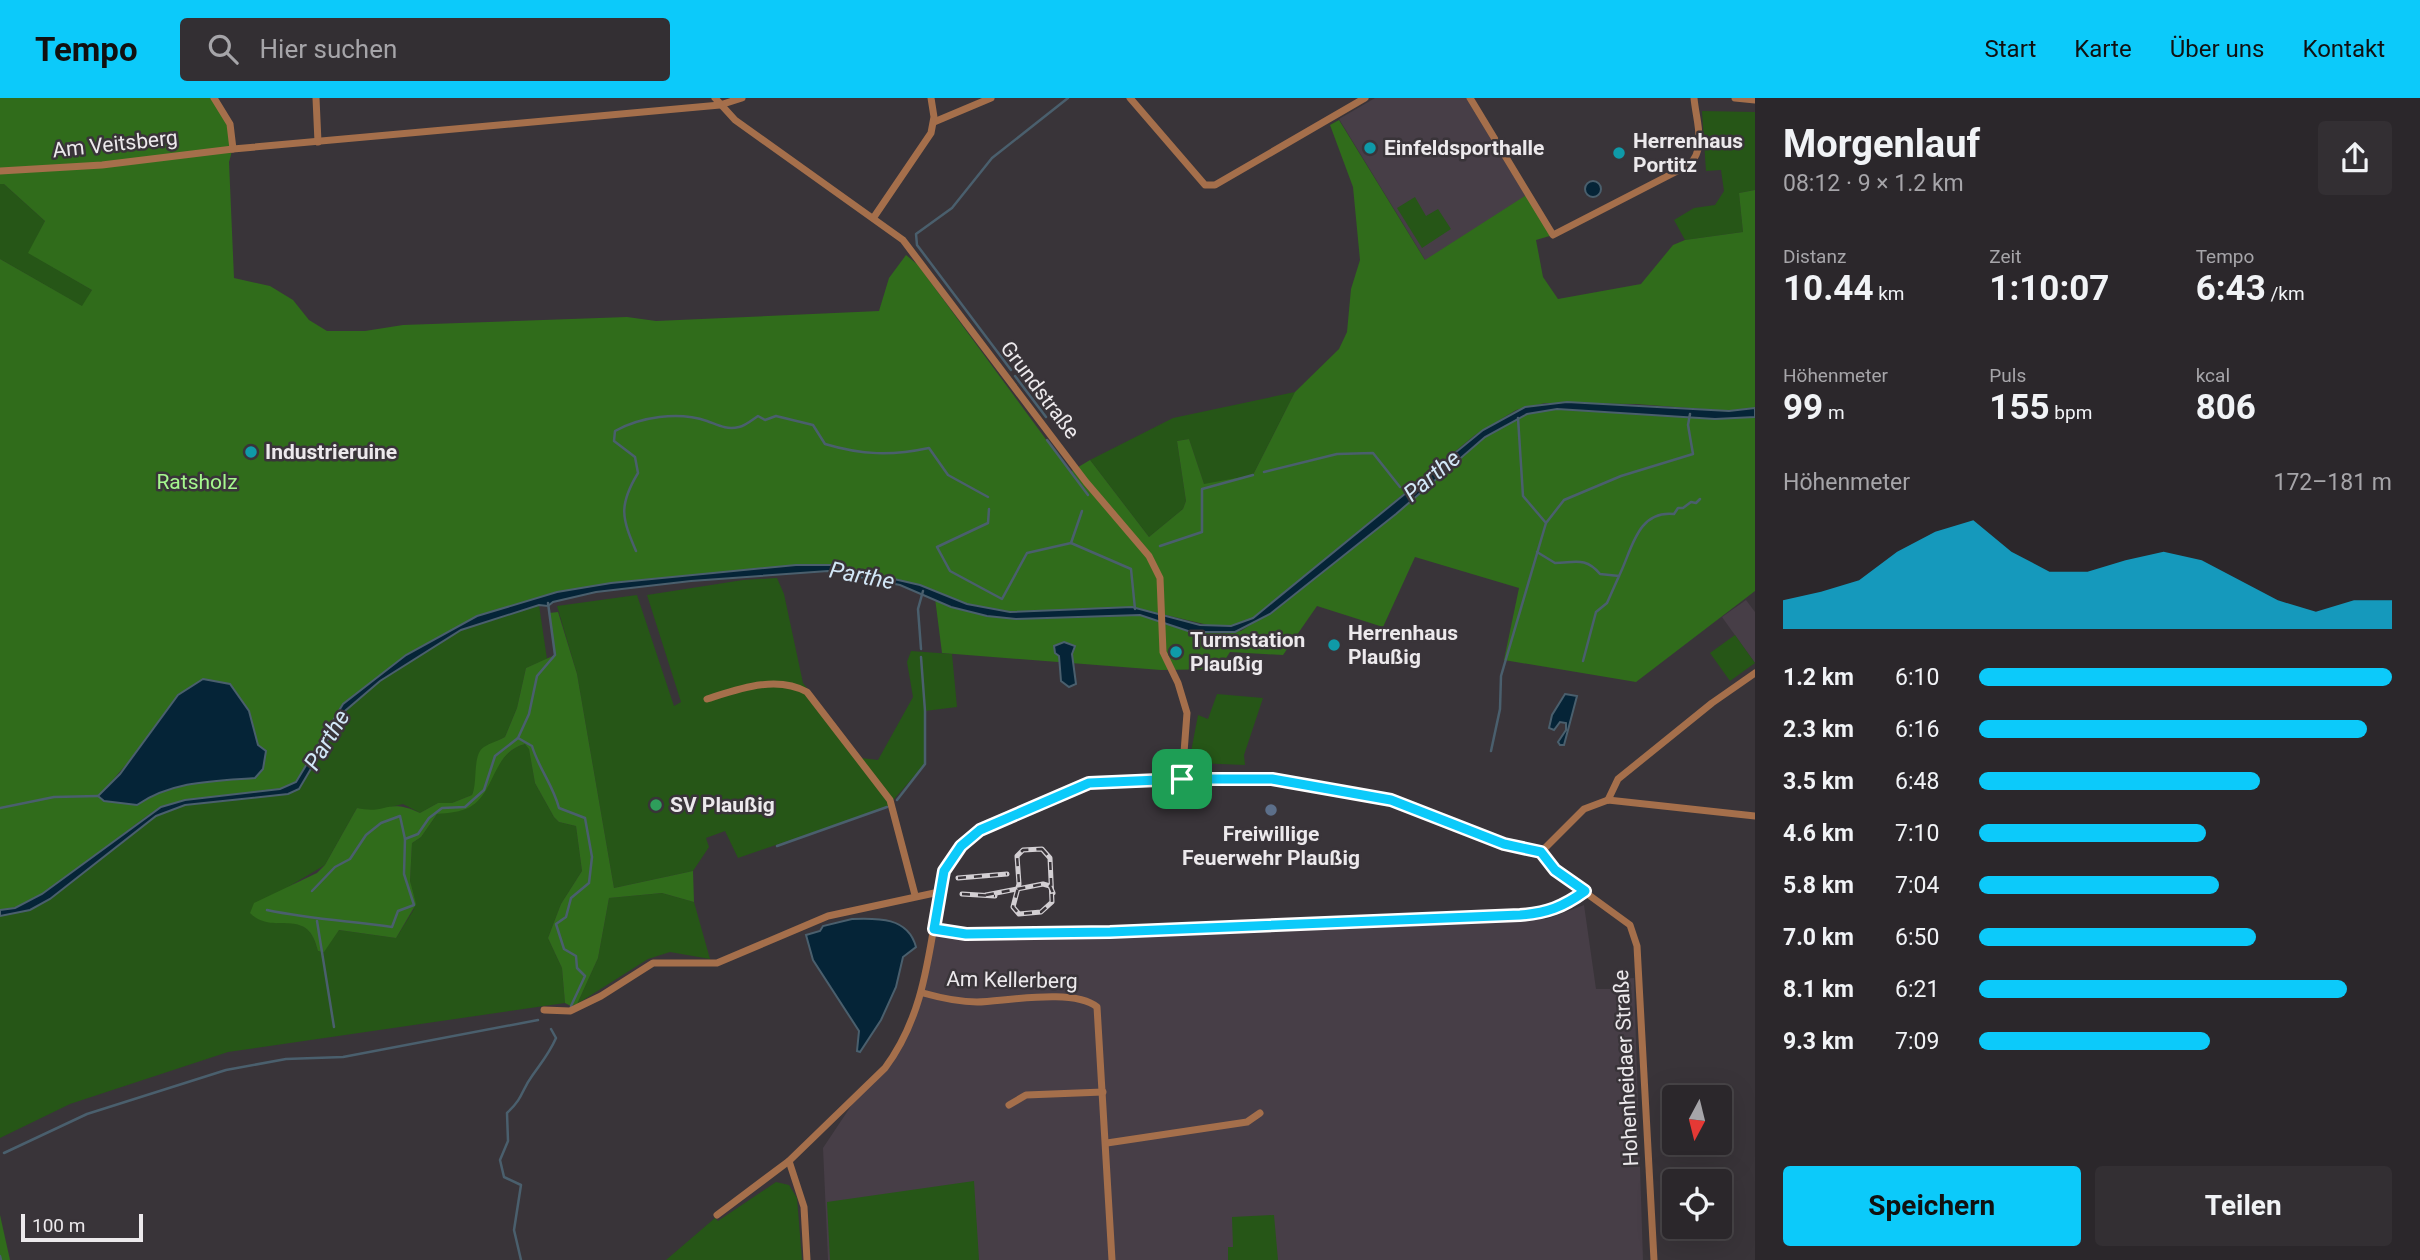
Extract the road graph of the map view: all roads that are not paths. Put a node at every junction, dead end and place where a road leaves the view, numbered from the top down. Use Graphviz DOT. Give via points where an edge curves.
graph roads {
  1 [pos="214,98"];
  2 [pos="316,98"];
  3 [pos="742,98"];
  4 [pos="931,98"];
  5 [pos="991,98"];
  6 [pos="1130,98"];
  7 [pos="1470,98"];
  8 [pos="1694,98"];
  9 [pos="1735,98"];
  10 [pos="1361,99"];
  11 [pos="1755,100"];
  12 [pos="718,101"];
  13 [pos="934,122"];
  14 [pos="318,142"];
  15 [pos="233,149"];
  16 [pos="0,171"];
  17 [pos="874,217"];
  18 [pos="1755,673"];
  19 [pos="707,699"];
  20 [pos="1182,779"];
  21 [pos="1608,800"];
  22 [pos="1755,816"];
  23 [pos="1541,852"];
  24 [pos="939,892"];
  25 [pos="1588,893"];
  26 [pos="915,895"];
  27 [pos="934,929"];
  28 [pos="923,993"];
  29 [pos="544,1010"];
  30 [pos="1103,1092"];
  31 [pos="1009,1105"];
  32 [pos="1260,1113"];
  33 [pos="1107,1143"];
  34 [pos="789,1161"];
  35 [pos="716,1215"];
  36 [pos="807,1260"];
  37 [pos="1112,1260"];
  38 [pos="1654,1260"];
  1 -- 15 [label="street" via="230,124"];
  2 -- 14 [label="street"];
  3 -- 12 [label="street, Am Veitsberg"];
  4 -- 13 [label="street"];
  5 -- 13 [label="street"];
  6 -- 10 [label="street" via="1205,185 1215,185"];
  7 -- 8 [label="street" via="1553,235 1698,157"];
  9 -- 11 [label="street"];
  12 -- 14 [label="street, Am Veitsberg"];
  12 -- 17 [label="street, Grundstraße" via="735,120"];
  13 -- 17 [label="street" via="929,137"];
  14 -- 15 [label="street, Am Veitsberg"];
  15 -- 16 [label="street, Am Veitsberg" via="102,165"];
  17 -- 20 [label="street, Grundstraße" via="904,240 1086,482 1149,556 1160,578 1163,652 1187,713"];
  18 -- 21 [label="street" via="1618,779"];
  19 -- 26 [label="street" via="766,684 796,686 807,692 890,800"];
  20 -- 23 [label="street" via="1272,779 1371,795 1521,849"];
  20 -- 24 [label="street" via="1089,783 998,821 961,846 944,871"];
  21 -- 22 [label="street"];
  21 -- 23 [label="street" via="1584,809"];
  23 -- 25 [label="street, Hohenheidaer Straße" via="1555,870"];
  24 -- 26 [label="street"];
  24 -- 27 [label="street"];
  25 -- 27 [label="street" via="1547,913 1520,915 1110,932 966,934"];
  25 -- 38 [label="street, Hohenheidaer Straße" via="1630,925 1637,946"];
  26 -- 29 [label="street" via="828,916 717,963 653,963 570,1011"];
  27 -- 28 [label="street"];
  28 -- 30 [label="street, Am Kellerberg" via="976,1002 1087,999 1097,1007"];
  28 -- 34 [label="street" via="907,1033 885,1068"];
  30 -- 31 [label="street" via="1026,1095"];
  30 -- 33 [label="street, Am Kellerberg"];
  32 -- 33 [label="street" via="1247,1122"];
  33 -- 37 [label="street, Am Kellerberg"];
  34 -- 35 [label="street"];
  34 -- 36 [label="street" via="804,1208"];
}
